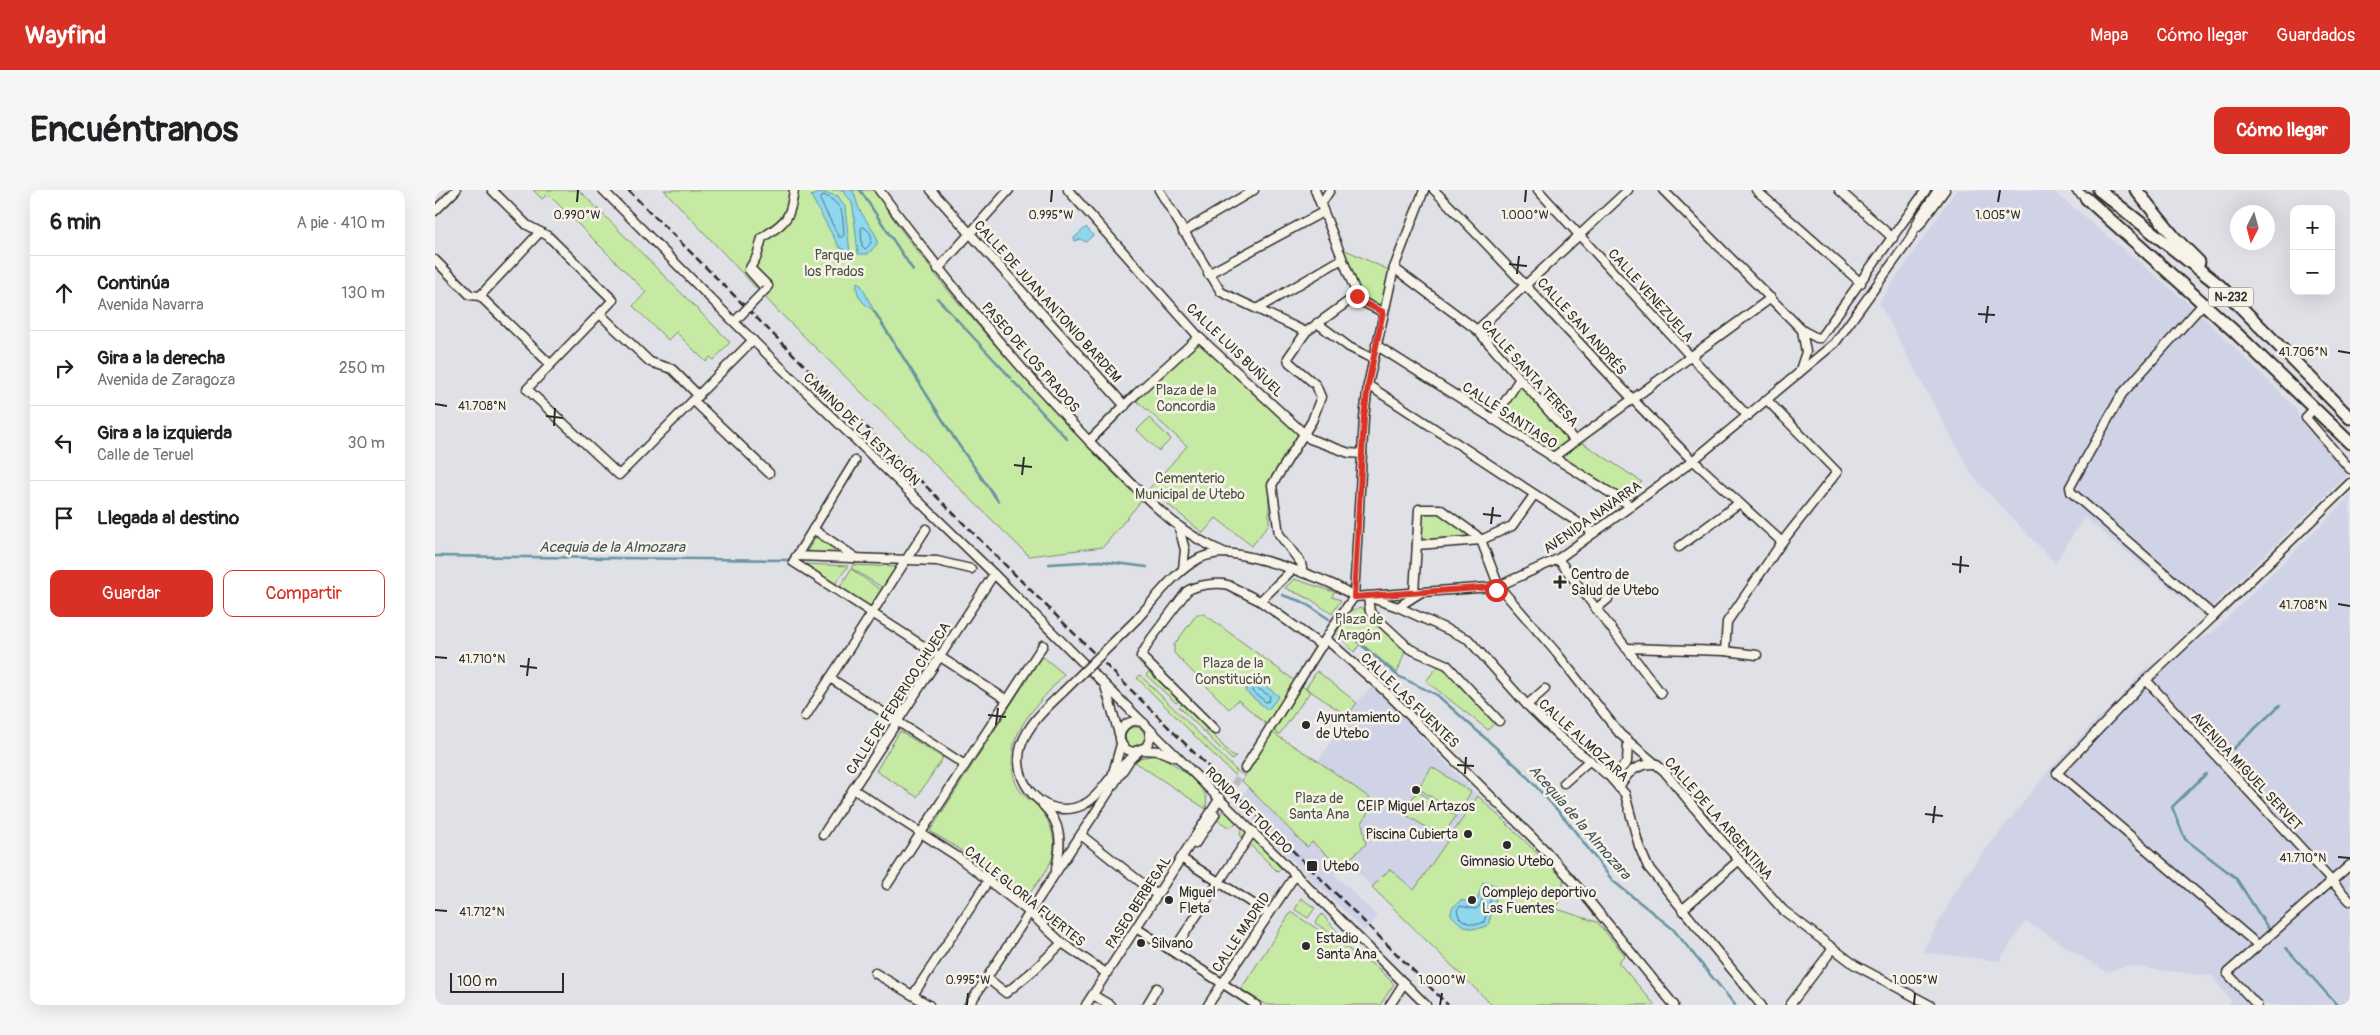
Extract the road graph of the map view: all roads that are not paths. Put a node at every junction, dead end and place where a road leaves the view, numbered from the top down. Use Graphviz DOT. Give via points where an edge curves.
graph roads {
  1 [pos="456,190"];
  2 [pos="492,190"];
  3 [pos="603,190"];
  4 [pos="794,190"];
  5 [pos="879,190"];
  6 [pos="931,190"];
  7 [pos="1009,190"];
  8 [pos="1068,190"];
  9 [pos="1159,190"];
  10 [pos="1254,190"];
  11 [pos="1315,190"];
  12 [pos="1330,190"];
  13 [pos="1424,190"];
  14 [pos="1434,190"];
  15 [pos="1538,190"];
  16 [pos="1627,190"];
  17 [pos="1663,190"];
  18 [pos="1756,190"];
  19 [pos="1839,190"];
  20 [pos="1926,190"];
  21 [pos="1939,190"];
  22 [pos="1945,190"];
  23 [pos="2076,190"];
  24 [pos="2099,190"];
  25 [pos="2136,190"];
  26 [pos="2086,198"];
  27 [pos="1321,204"];
  28 [pos="435,211"];
  29 [pos="1323,212"];
  30 [pos="540,232"];
  31 [pos="1183,232"];
  32 [pos="970,233"];
  33 [pos="1579,235"];
  34 [pos="1893,238"];
  35 [pos="1910,239"];
  36 [pos="1342,259"];
  37 [pos="435,260"];
  38 [pos="1394,268"];
  39 [pos="938,269"];
  40 [pos="1209,274"];
  41 [pos="1861,283"];
  42 [pos="1527,285"];
  43 [pos="2220,286"];
  44 [pos="480,296"];
  45 [pos="1357,296"];
  46 [pos="1771,298"];
  47 [pos="2203,304"];
  48 [pos="1257,310"];
  49 [pos="1383,312"];
  50 [pos="600,314"];
  51 [pos="738,318"];
  52 [pos="1317,323"];
  53 [pos="1477,330"];
  54 [pos="1802,330"];
  55 [pos="1306,332"];
  56 [pos="1199,337"];
  57 [pos="1818,338"];
  58 [pos="753,340"];
  59 [pos="1806,343"];
  60 [pos="1376,345"];
  61 [pos="1825,351"];
  62 [pos="1806,352"];
  63 [pos="1691,358"];
  64 [pos="1817,358"];
  65 [pos="1373,359"];
  66 [pos="550,364"];
  67 [pos="1798,375"];
  68 [pos="1519,380"];
  69 [pos="1368,385"];
  70 [pos="697,398"];
  71 [pos="1767,400"];
  72 [pos="1633,401"];
  73 [pos="1125,406"];
  74 [pos="2314,407"];
  75 [pos="1748,416"];
  76 [pos="2350,418"];
  77 [pos="1493,420"];
  78 [pos="1305,433"];
  79 [pos="1575,440"];
  80 [pos="1089,441"];
  81 [pos="2350,443"];
  82 [pos="1362,454"];
  83 [pos="1552,458"];
  84 [pos="855,461"];
  85 [pos="1693,461"];
  86 [pos="2350,469"];
  87 [pos="769,473"];
  88 [pos="2350,483"];
  89 [pos="1534,495"];
  90 [pos="1738,504"];
  91 [pos="1631,506"];
  92 [pos="1179,528"];
  93 [pos="813,529"];
  94 [pos="926,529"];
  95 [pos="1593,533"];
  96 [pos="1481,540"];
  97 [pos="1782,542"];
  98 [pos="1417,545"];
  99 [pos="1679,546"];
  100 [pos="1227,553"];
  101 [pos="797,556"];
  102 [pos="856,557"];
  103 [pos="1558,559"];
  104 [pos="906,560"];
  105 [pos="971,569"];
  106 [pos="1183,569"];
  107 [pos="1292,570"];
  108 [pos="1303,573"];
  109 [pos="994,574"];
  110 [pos="1498,584"];
  111 [pos="1417,593"];
  112 [pos="1394,595"];
  113 [pos="1354,597"];
  114 [pos="1368,597"];
  115 [pos="1608,599"];
  116 [pos="1260,601"];
  117 [pos="1396,606"];
  118 [pos="1596,609"];
  119 [pos="872,613"];
  120 [pos="2214,616"];
  121 [pos="1324,642"];
  122 [pos="1043,645"];
  123 [pos="1626,648"];
  124 [pos="1725,651"];
  125 [pos="1757,656"];
  126 [pos="939,657"];
  127 [pos="830,678"];
  128 [pos="2146,680"];
  129 [pos="1105,685"];
  130 [pos="1545,688"];
  131 [pos="1661,693"];
  132 [pos="1007,700"];
  133 [pos="1527,705"];
  134 [pos="805,717"];
  135 [pos="898,720"];
  136 [pos="1499,721"];
  137 [pos="1146,726"];
  138 [pos="1215,730"];
  139 [pos="1119,734"];
  140 [pos="1628,742"];
  141 [pos="1121,744"];
  142 [pos="1140,751"];
  143 [pos="1181,760"];
  144 [pos="1590,760"];
  145 [pos="1129,761"];
  146 [pos="1656,764"];
  147 [pos="965,765"];
  148 [pos="1245,768"];
  149 [pos="1605,773"];
  150 [pos="1113,775"];
  151 [pos="1564,783"];
  152 [pos="853,788"];
  153 [pos="1619,788"];
  154 [pos="1210,789"];
  155 [pos="1220,798"];
  156 [pos="1040,801"];
  157 [pos="1213,813"];
  158 [pos="1253,831"];
  159 [pos="920,833"];
  160 [pos="1081,834"];
  161 [pos="823,835"];
  162 [pos="1181,858"];
  163 [pos="1739,861"];
  164 [pos="2350,865"];
  165 [pos="1055,873"];
  166 [pos="1296,874"];
  167 [pos="988,881"];
  168 [pos="2332,881"];
  169 [pos="1219,882"];
  170 [pos="887,885"];
  171 [pos="1157,895"];
  172 [pos="2350,901"];
  173 [pos="1682,910"];
  174 [pos="1029,912"];
  175 [pos="1269,914"];
  176 [pos="1136,928"];
  177 [pos="1062,943"];
  178 [pos="2258,946"];
  179 [pos="1832,950"];
  180 [pos="1173,951"];
  181 [pos="875,973"];
  182 [pos="1106,974"];
  183 [pos="987,978"];
  184 [pos="1223,982"];
  185 [pos="1405,983"];
  186 [pos="1157,988"];
  187 [pos="1093,995"];
  188 [pos="913,996"];
  189 [pos="929,1005"];
  190 [pos="969,1005"];
  191 [pos="1087,1005"];
  192 [pos="1110,1005"];
  193 [pos="1147,1005"];
  194 [pos="1208,1005"];
  195 [pos="1256,1005"];
  196 [pos="1390,1005"];
  197 [pos="1426,1005"];
  198 [pos="1674,1005"];
  199 [pos="1761,1005"];
  200 [pos="1790,1005"];
  201 [pos="1930,1005"];
  202 [pos="2257,1005"];
  1 -- 28 [label="street"];
  2 -- 30 [label="street" via="527,225"];
  3 -- 58 [label="street, CAMINO DE LA ESTACIÓN"];
  4 -- 51 [label="street, bridge" via="791,211 785,222 761,238 757,256 751,264 750,268 769,286 749,270 766,289"];
  5 -- 39 [label="street, PASEO DE LOS PRADOS"];
  6 -- 32 [label="street, CALLE DE JUAN ANTONIO BARDEM"];
  7 -- 32 [label="street"];
  8 -- 56 [label="street, CALLE LUIS BUÑUEL"];
  9 -- 31 [label="street"];
  10 -- 31 [label="street"];
  11 -- 27 [label="street"];
  12 -- 27 [label="street"];
  13 -- 38 [label="street"];
  14 -- 42 [label="street, CALLE SAN ANDRÉS"];
  15 -- 33 [label="street, CALLE VENEZUELA"];
  16 -- 33 [label="street"];
  17 -- 46 [label="street"];
  18 -- 41 [label="street"];
  19 -- 34 [label="street"];
  20 -- 34 [label="street"];
  21 -- 35 [label="street" via="1919,217"];
  22 -- 35 [label="street"];
  23 -- 26 [label="street"];
  24 -- 43 [label="highway, N-232"];
  25 -- 43 [label="highway"];
  26 -- 47 [label="highway, N-232"];
  27 -- 29 [label="street"];
  29 -- 36 [label="street"];
  29 -- 40 [label="street"];
  30 -- 44 [label="street"];
  30 -- 50 [label="street" via="548,236 613,300"];
  31 -- 40 [label="street"];
  32 -- 39 [label="street"];
  32 -- 73 [label="street, CALLE DE JUAN ANTONIO BARDEM"];
  33 -- 42 [label="street"];
  33 -- 63 [label="street, CALLE VENEZUELA"];
  34 -- 41 [label="street"];
  35 -- 61 [label="street" via="1835,343"];
  36 -- 45 [label="street"];
  36 -- 48 [label="street"];
  37 -- 44 [label="street" via="470,294"];
  38 -- 49 [label="street"];
  38 -- 53 [label="street, CALLE SANTA TERESA"];
  39 -- 80 [label="street, PASEO DE LOS PRADOS"];
  40 -- 48 [label="street" via="1221,292"];
  41 -- 57 [label="street"];
  42 -- 53 [label="street"];
  42 -- 72 [label="street, CALLE SAN ANDRÉS"];
  43 -- 76 [label="highway, N-232"];
  44 -- 66 [label="street"];
  45 -- 49 [label="street"];
  45 -- 52 [label="street"];
  46 -- 54 [label="street"];
  46 -- 63 [label="street"];
  47 -- 74 [label="highway, N-232"];
  47 -- 120 [label="street" via="2122,394 2070,487 2071,492"];
  48 -- 55 [label="street"];
  49 -- 60 [label="street"];
  50 -- 66 [label="street"];
  50 -- 70 [label="street" via="650,362 672,370"];
  52 -- 55 [label="street"];
  52 -- 65 [label="street" via="1349,348"];
  53 -- 68 [label="street, CALLE SANTA TERESA"];
  54 -- 57 [label="street"];
  54 -- 59 [label="street"];
  55 -- 78 [label="street" via="1288,359 1316,385 1320,393 1315,415"];
  56 -- 73 [label="street"];
  56 -- 78 [label="street, CALLE LUIS BUÑUEL"];
  57 -- 59 [label="street" via="1809,339"];
  57 -- 61 [label="street" via="1825,344"];
  58 -- 70 [label="street"];
  58 -- 109 [label="street, CAMINO DE LA ESTACIÓN"];
  59 -- 62 [label="street"];
  60 -- 65 [label="street"];
  60 -- 77 [label="street, CALLE SANTIAGO"];
  61 -- 64 [label="street"];
  62 -- 64 [label="street" via="1811,358"];
  62 -- 67 [label="street"];
  63 -- 72 [label="street"];
  63 -- 75 [label="street, CALLE VENEZUELA"];
  64 -- 67 [label="street, AVENIDA NAVARRA"];
  65 -- 69 [label="street"];
  66 -- 70 [label="street" via="527,389 619,475"];
  67 -- 71 [label="street, AVENIDA NAVARRA"];
  68 -- 77 [label="street"];
  68 -- 79 [label="street, CALLE SANTA TERESA"];
  69 -- 82 [label="street"];
  69 -- 89 [label="street"];
  70 -- 87 [label="street"];
  71 -- 75 [label="street, AVENIDA NAVARRA"];
  71 -- 97 [label="street" via="1837,472"];
  72 -- 79 [label="street"];
  72 -- 85 [label="street, CALLE SAN ANDRÉS"];
  73 -- 80 [label="street"];
  74 -- 81 [label="highway, N-232"];
  74 -- 86 [label="street" via="2306,418"];
  75 -- 85 [label="street, AVENIDA NAVARRA"];
  77 -- 83 [label="street, CALLE SANTIAGO"];
  78 -- 82 [label="street, CALLE LUIS BUÑUEL" via="1310,439 1349,453"];
  78 -- 108 [label="street" via="1272,488 1279,534 1301,563"];
  79 -- 83 [label="street"];
  80 -- 92 [label="street, PASEO DE LOS PRADOS"];
  82 -- 113 [label="street"];
  83 -- 91 [label="street, CALLE SANTIAGO"];
  84 -- 93 [label="street"];
  85 -- 90 [label="street, CALLE SAN ANDRÉS"];
  85 -- 91 [label="street, AVENIDA NAVARRA"];
  88 -- 120 [label="street"];
  89 -- 95 [label="street"];
  89 -- 96 [label="street" via="1512,526"];
  90 -- 97 [label="street, CALLE SAN ANDRÉS"];
  90 -- 99 [label="street"];
  91 -- 95 [label="street, AVENIDA NAVARRA"];
  92 -- 100 [label="street, PASEO DE LOS PRADOS"];
  92 -- 106 [label="street" via="1185,550"];
  93 -- 101 [label="street"];
  93 -- 102 [label="street"];
  94 -- 104 [label="street"];
  95 -- 103 [label="street, AVENIDA NAVARRA"];
  96 -- 98 [label="street"];
  96 -- 98 [label="street" via="1440,508 1419,509"];
  96 -- 110 [label="street, CALLE DE LA ARGENTINA"];
  97 -- 124 [label="street" via="1727,622"];
  98 -- 111 [label="street"];
  100 -- 106 [label="street" via="1201,557"];
  100 -- 107 [label="street"];
  101 -- 102 [label="street"];
  101 -- 119 [label="street" via="793,562"];
  102 -- 104 [label="street"];
  103 -- 110 [label="street, AVENIDA NAVARRA"];
  103 -- 118 [label="street"];
  104 -- 105 [label="street" via="937,560"];
  104 -- 119 [label="street"];
  106 -- 156 [label="street, bridge" via="1034,722 1024,740 1019,766 1023,781"];
  107 -- 108 [label="street"];
  107 -- 116 [label="street"];
  108 -- 113 [label="street" via="1337,586"];
  109 -- 126 [label="street, CALLE DE FEDERICO CHUECA"];
  109 -- 129 [label="street, CAMINO DE LA ESTACIÓN"];
  110 -- 111 [label="street, AVENIDA NAVARRA"];
  110 -- 140 [label="street, CALLE DE LA ARGENTINA"];
  111 -- 112 [label="street, AVENIDA NAVARRA"];
  111 -- 117 [label="street, AVENIDA NAVARRA"];
  112 -- 114 [label="street, AVENIDA NAVARRA"];
  112 -- 117 [label="street"];
  113 -- 114 [label="street, AVENIDA NAVARRA"];
  113 -- 121 [label="street"];
  114 -- 117 [label="street, AVENIDA NAVARRA"];
  114 -- 136 [label="street" via="1370,612 1410,649 1447,665"];
  115 -- 118 [label="street"];
  116 -- 121 [label="street, CALLE LAS FUENTES"];
  116 -- 138 [label="street, CALLE LAS FUENTES" via="1225,584 1190,589 1141,656"];
  117 -- 133 [label="street, CALLE ALMOZARA" via="1469,639"];
  118 -- 123 [label="street"];
  119 -- 126 [label="street"];
  119 -- 127 [label="street"];
  120 -- 128 [label="street"];
  121 -- 148 [label="street"];
  121 -- 198 [label="street, CALLE LAS FUENTES" via="1385,691 1545,850"];
  122 -- 132 [label="street"];
  123 -- 124 [label="street"];
  123 -- 131 [label="street"];
  124 -- 125 [label="street"];
  126 -- 132 [label="street"];
  126 -- 135 [label="street, CALLE DE FEDERICO CHUECA"];
  127 -- 134 [label="street"];
  127 -- 135 [label="street"];
  128 -- 168 [label="street, AVENIDA MIGUEL SERVET"];
  128 -- 178 [label="street" via="2057,773"];
  129 -- 137 [label="street, CAMINO DE LA ESTACIÓN"];
  129 -- 139 [label="street, CAMINO DE LA ESTACIÓN"];
  130 -- 133 [label="street"];
  132 -- 147 [label="street"];
  133 -- 144 [label="street, CALLE ALMOZARA"];
  135 -- 147 [label="street"];
  135 -- 152 [label="street, CALLE DE FEDERICO CHUECA"];
  137 -- 139 [label="street" via="1139,721 1129,722"];
  137 -- 142 [label="street" via="1151,739"];
  137 -- 143 [label="street, RONDA DE TOLEDO"];
  139 -- 141 [label="street"];
  140 -- 146 [label="street, CALLE DE LA ARGENTINA"];
  140 -- 149 [label="street" via="1627,762 1617,773"];
  141 -- 142 [label="street" via="1129,751"];
  141 -- 150 [label="street"];
  142 -- 143 [label="street, RONDA DE TOLEDO" via="1159,751"];
  142 -- 145 [label="street"];
  143 -- 154 [label="street, RONDA DE TOLEDO"];
  144 -- 149 [label="street, CALLE ALMOZARA"];
  144 -- 151 [label="street"];
  145 -- 150 [label="street"];
  145 -- 160 [label="street"];
  146 -- 153 [label="street" via="1639,766"];
  146 -- 163 [label="street, CALLE DE LA ARGENTINA"];
  147 -- 159 [label="street"];
  149 -- 153 [label="street, CALLE ALMOZARA"];
  150 -- 156 [label="street" via="1093,798 1076,807 1059,808"];
  152 -- 159 [label="street, CALLE GLORIA FUERTES"];
  152 -- 161 [label="street, CALLE DE FEDERICO CHUECA"];
  153 -- 173 [label="street, CALLE ALMOZARA" via="1625,794 1648,867"];
  154 -- 155 [label="street, RONDA DE TOLEDO"];
  154 -- 157 [label="street"];
  155 -- 157 [label="street"];
  155 -- 158 [label="street, RONDA DE TOLEDO"];
  156 -- 165 [label="street" via="1060,833"];
  157 -- 162 [label="street, PASEO BERBEGAL" via="1198,841 1193,847 1190,845"];
  158 -- 166 [label="street, RONDA DE TOLEDO"];
  158 -- 169 [label="street"];
  159 -- 167 [label="street, CALLE GLORIA FUERTES"];
  159 -- 170 [label="street"];
  160 -- 165 [label="street"];
  160 -- 171 [label="street"];
  162 -- 169 [label="street"];
  162 -- 171 [label="street, PASEO BERBEGAL"];
  163 -- 173 [label="street"];
  163 -- 179 [label="street, CALLE DE LA ARGENTINA" via="1783,910"];
  164 -- 168 [label="street"];
  165 -- 174 [label="street"];
  166 -- 175 [label="street, CALLE MADRID"];
  166 -- 185 [label="street, RONDA DE TOLEDO"];
  167 -- 174 [label="street, CALLE GLORIA FUERTES"];
  167 -- 188 [label="street"];
  168 -- 172 [label="street, AVENIDA MIGUEL SERVET"];
  168 -- 178 [label="street"];
  169 -- 175 [label="street"];
  169 -- 180 [label="street"];
  171 -- 176 [label="street, PASEO BERBEGAL"];
  173 -- 199 [label="street, CALLE ALMOZARA"];
  174 -- 177 [label="street, CALLE GLORIA FUERTES"];
  174 -- 183 [label="street"];
  175 -- 184 [label="street, CALLE MADRID"];
  176 -- 180 [label="street"];
  176 -- 182 [label="street, PASEO BERBEGAL"];
  177 -- 182 [label="street, CALLE GLORIA FUERTES"];
  177 -- 183 [label="street" via="1006,992"];
  178 -- 202 [label="street" via="2227,972"];
  179 -- 200 [label="street"];
  179 -- 201 [label="street, CALLE DE LA ARGENTINA"];
  180 -- 184 [label="street"];
  181 -- 188 [label="street"];
  182 -- 187 [label="street, PASEO BERBEGAL"];
  183 -- 190 [label="street"];
  184 -- 194 [label="street, CALLE MADRID"];
  184 -- 195 [label="street"];
  185 -- 196 [label="street"];
  185 -- 197 [label="street, RONDA DE TOLEDO"];
  186 -- 193 [label="street"];
  187 -- 191 [label="street, PASEO BERBEGAL"];
  187 -- 192 [label="street"];
  188 -- 189 [label="street"];
}
